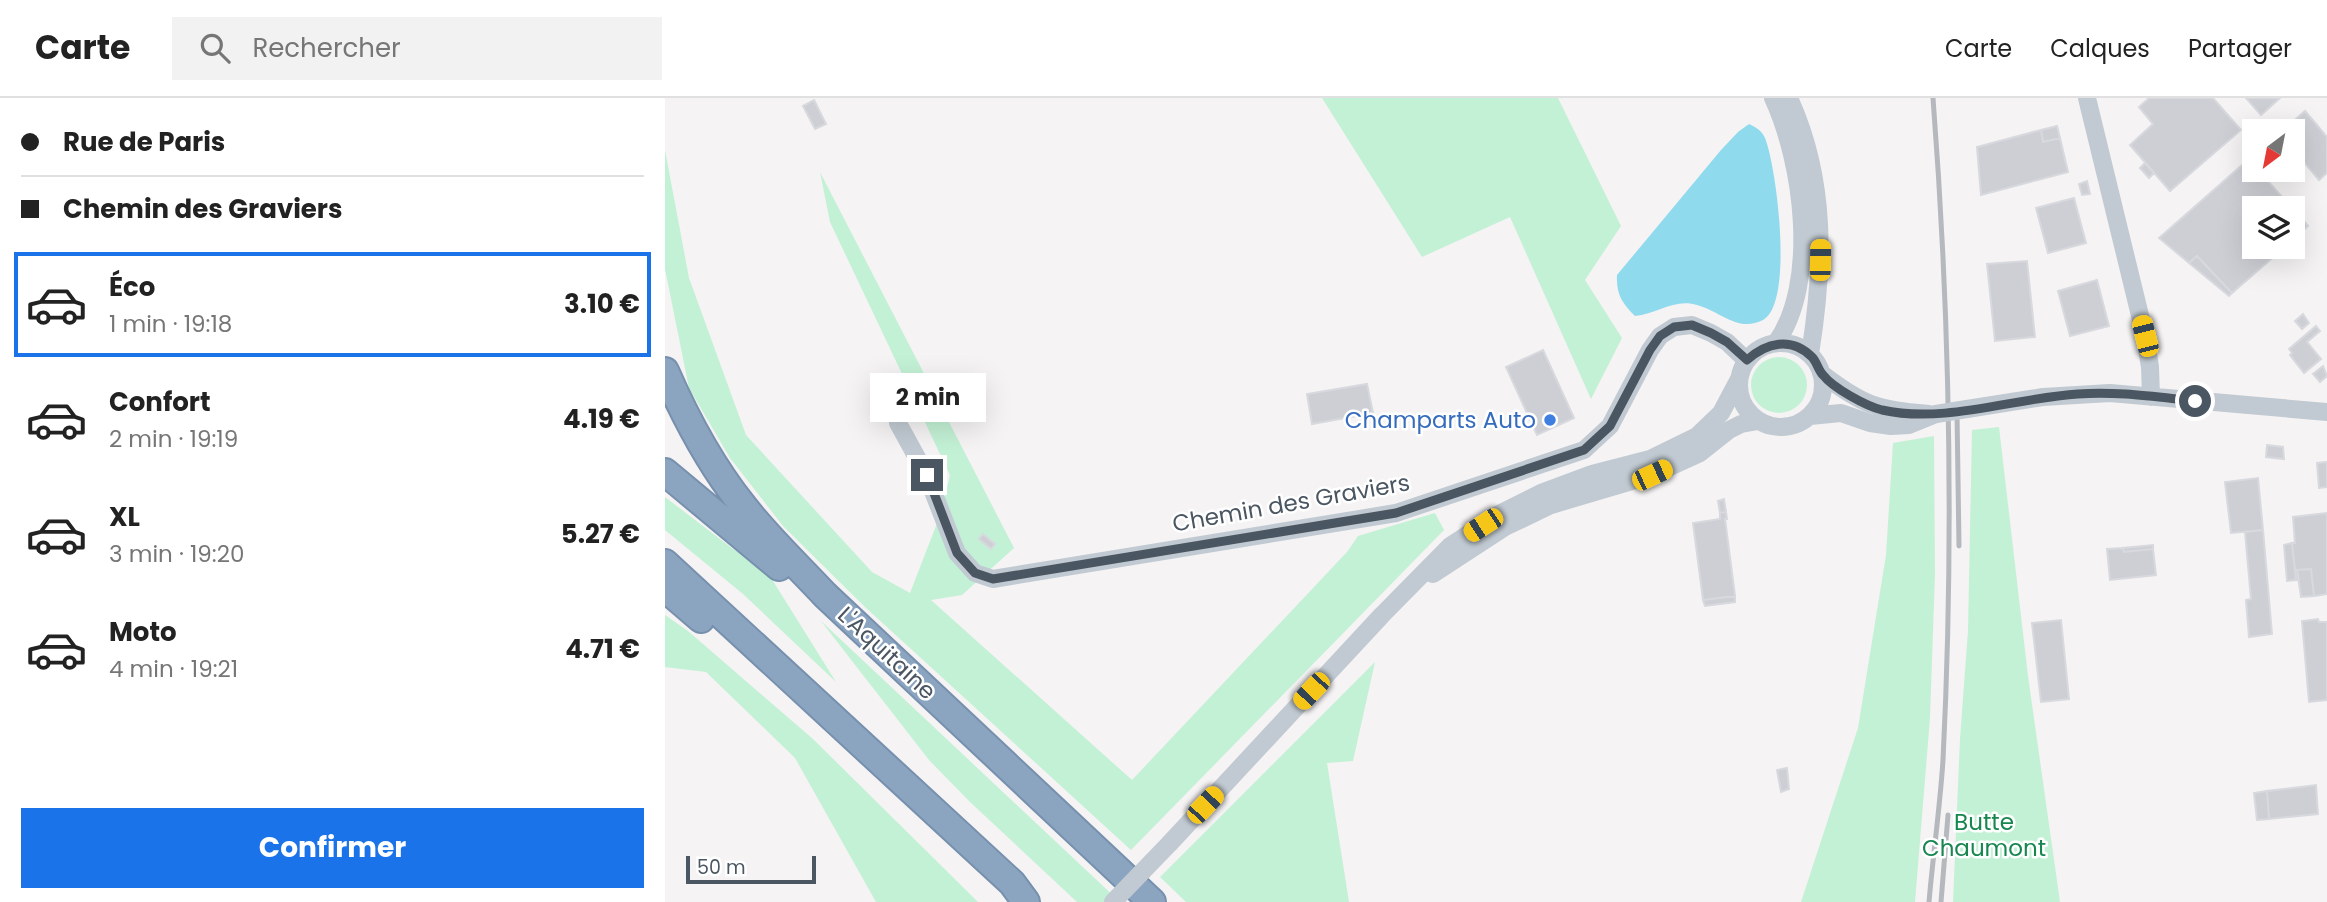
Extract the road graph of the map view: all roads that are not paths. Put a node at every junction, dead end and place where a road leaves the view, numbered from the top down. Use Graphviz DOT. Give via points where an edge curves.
graph roads {
  1 [pos="1773,98"];
  2 [pos="1789,98"];
  3 [pos="2087,98"];
  4 [pos="1776,343"];
  5 [pos="1810,354"];
  6 [pos="1747,360"];
  7 [pos="665,371"];
  8 [pos="1822,374"];
  9 [pos="1739,379"];
  10 [pos="2151,397"];
  11 [pos="2327,412"];
  12 [pos="1936,414"];
  13 [pos="1810,416"];
  14 [pos="1758,421"];
  15 [pos="898,423"];
  16 [pos="665,472"];
  17 [pos="665,563"];
  18 [pos="665,588"];
  19 [pos="1406,590"];
  20 [pos="825,595"];
  21 [pos="1015,902"];
  22 [pos="1026,902"];
  23 [pos="1113,902"];
  24 [pos="1152,902"];
  1 -- 4 [label="street" via="1793,164 1801,222 1801,274 1791,315"];
  2 -- 5 [label="street" via="1809,156 1820,222"];
  3 -- 10 [label="street" via="2145,336"];
  4 -- 5 [label="street" via="1794,345"];
  4 -- 6 [label="street"];
  5 -- 8 [label="street"];
  6 -- 9 [label="street"];
  6 -- 15 [label="street, Chemin des Graviers" via="1711,333 1692,325 1674,327 1650,350 1610,426 1584,450 1396,513 993,579 975,573 957,553 927,475"];
  7 -- 20 [label="highway, L'Aquitaine" via="685,417 744,508"];
  8 -- 12 [label="street" via="1868,405"];
  8 -- 13 [label="street" via="1819,404"];
  9 -- 14 [label="street" via="1742,403"];
  9 -- 19 [label="street" via="1721,413 1696,436 1650,459 1592,474 1499,514 1450,546"];
  10 -- 11 [label="street"];
  10 -- 12 [label="street, bridge" via="2079,393"];
  12 -- 13 [label="street" via="1909,425 1891,426 1841,413"];
  13 -- 14 [label="street" via="1783,428"];
  14 -- 19 [label="street" via="1729,430 1700,453 1652,475 1551,505 1504,527"];
  16 -- 20 [label="highway" via="792,578"];
  17 -- 22 [label="highway" via="1012,884"];
  18 -- 21 [label="highway"];
  19 -- 23 [label="street, bridge"];
  20 -- 24 [label="highway, L'Aquitaine"];
}
